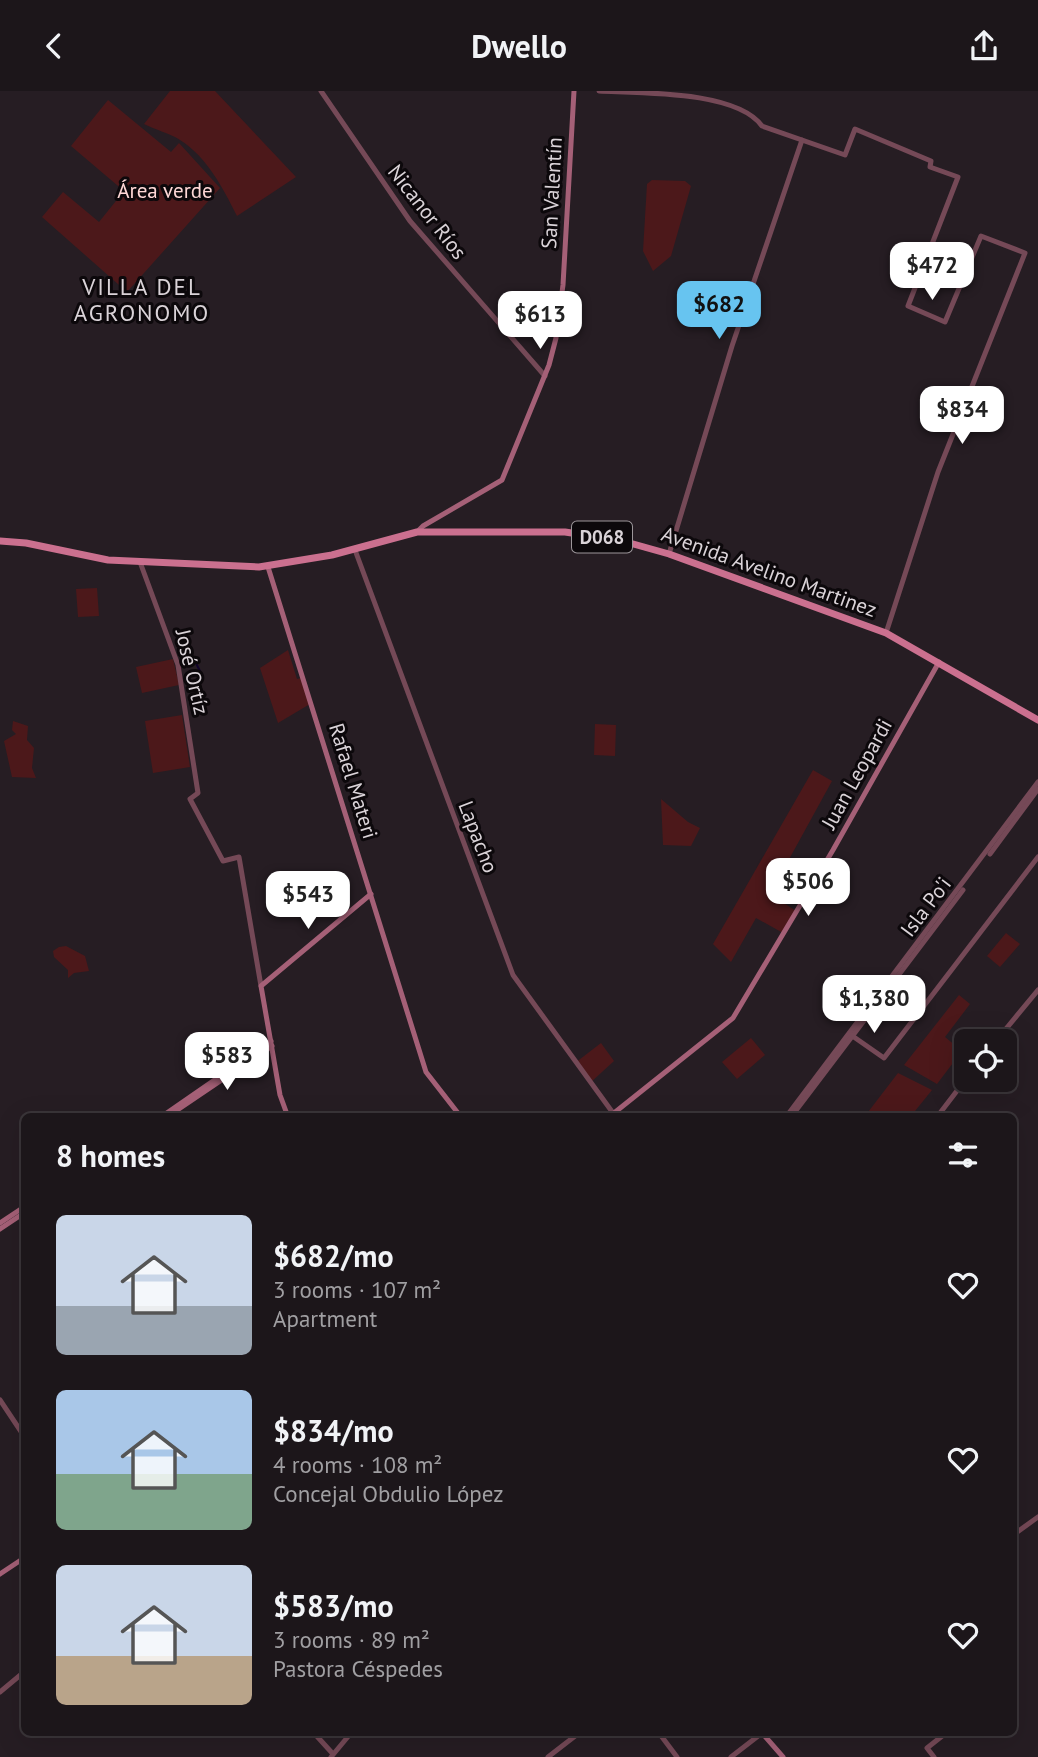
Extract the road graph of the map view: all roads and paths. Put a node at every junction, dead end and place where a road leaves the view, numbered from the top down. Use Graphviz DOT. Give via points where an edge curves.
graph roads {
  1 [pos="321,91"];
  2 [pos="574,91"];
  3 [pos="600,91"];
  4 [pos="802,140"];
  5 [pos="545,376"];
  6 [pos="417,532"];
  7 [pos="0,541"];
  8 [pos="355,550"];
  9 [pos="669,554"];
  10 [pos="140,562"];
  11 [pos="268,567"];
  12 [pos="886,633"];
  13 [pos="939,661"];
  14 [pos="1038,720"];
  15 [pos="1038,782"];
  16 [pos="1038,789"];
  17 [pos="1038,857"];
  18 [pos="371,894"];
  19 [pos="261,986"];
  20 [pos="1038,990"];
  21 [pos="1006,1029"];
  22 [pos="851,1035"];
  23 [pos="271,1044"];
  24 [pos="227,1074"];
  25 [pos="956,1092"];
  26 [pos="167,1113"];
  27 [pos="173,1113"];
  28 [pos="286,1113"];
  29 [pos="458,1113"];
  30 [pos="610,1113"];
  31 [pos="614,1113"];
  32 [pos="792,1113"];
  33 [pos="940,1113"];
  34 [pos="21,1209"];
  35 [pos="21,1215"];
  36 [pos="0,1223"];
  37 [pos="0,1229"];
  38 [pos="0,1401"];
  39 [pos="21,1432"];
  40 [pos="1038,1517"];
  41 [pos="1017,1532"];
  42 [pos="21,1560"];
  43 [pos="0,1574"];
  44 [pos="21,1674"];
  45 [pos="0,1692"];
  46 [pos="316,1736"];
  47 [pos="349,1736"];
  48 [pos="575,1736"];
  49 [pos="661,1736"];
  50 [pos="758,1736"];
  51 [pos="765,1736"];
  52 [pos="942,1736"];
  53 [pos="332,1756"];
  54 [pos="548,1757"];
  55 [pos="677,1757"];
  56 [pos="731,1757"];
  57 [pos="783,1757"];
  58 [pos="934,1757"];
  1 -- 5 [label="street, Nicanor Ríos" via="410,221"];
  2 -- 5 [label="main road, San Valentín" via="563,285"];
  3 -- 4 [label="street" via="711,100 754,115 762,126"];
  4 -- 9 [label="street" via="732,346"];
  4 -- 12 [label="street" via="845,155 855,129 958,177 908,306 945,322 981,236 1024,253 938,472"];
  5 -- 6 [label="main road, San Valentín" via="502,480"];
  6 -- 8 [label="main road, Avenida Avelino Martinez / D068"];
  6 -- 9 [label="main road, Avenida Avelino Martinez / D068" via="565,532"];
  7 -- 10 [label="main road, Avenida Avelino Martinez / D068"];
  8 -- 11 [label="main road, Avenida Avelino Martinez / D068"];
  8 -- 30 [label="street, Lapacho" via="513,975"];
  9 -- 12 [label="main road, Avenida Avelino Martinez / D068"];
  10 -- 11 [label="main road, Avenida Avelino Martinez / D068"];
  10 -- 19 [label="street, José Ortíz" via="178,665 198,793 190,799 223,861 239,856"];
  11 -- 18 [label="main road, Rafael Materi"];
  12 -- 13 [label="main road, Avenida Avelino Martinez / D068"];
  13 -- 14 [label="main road, D068"];
  13 -- 31 [label="main road, Juan Leopardi" via="834,850 733,1018"];
  15 -- 22 [label="street, Isla Po'i"];
  16 -- 22 [label="street, Isla Po'i"];
  17 -- 22 [label="street" via="884,1058"];
  18 -- 19 [label="main road"];
  18 -- 29 [label="main road, Rafael Materi" via="426,1072"];
  19 -- 23 [label="main road"];
  20 -- 21 [label="street"];
  22 -- 32 [label="street, Isla Po'i"];
  23 -- 24 [label="main road"];
  23 -- 28 [label="main road"];
  24 -- 26 [label="main road"];
  24 -- 27 [label="main road"];
  25 -- 33 [label="street"];
  34 -- 36 [label="main road"];
  35 -- 37 [label="main road"];
  38 -- 39 [label="street"];
  40 -- 41 [label="street"];
  42 -- 43 [label="main road"];
  44 -- 45 [label="street"];
  46 -- 53 [label="street"];
  47 -- 53 [label="street"];
  48 -- 54 [label="street"];
  49 -- 55 [label="street"];
  50 -- 56 [label="street"];
  51 -- 57 [label="main road"];
  52 -- 58 [label="street" via="927,1748"];
}
